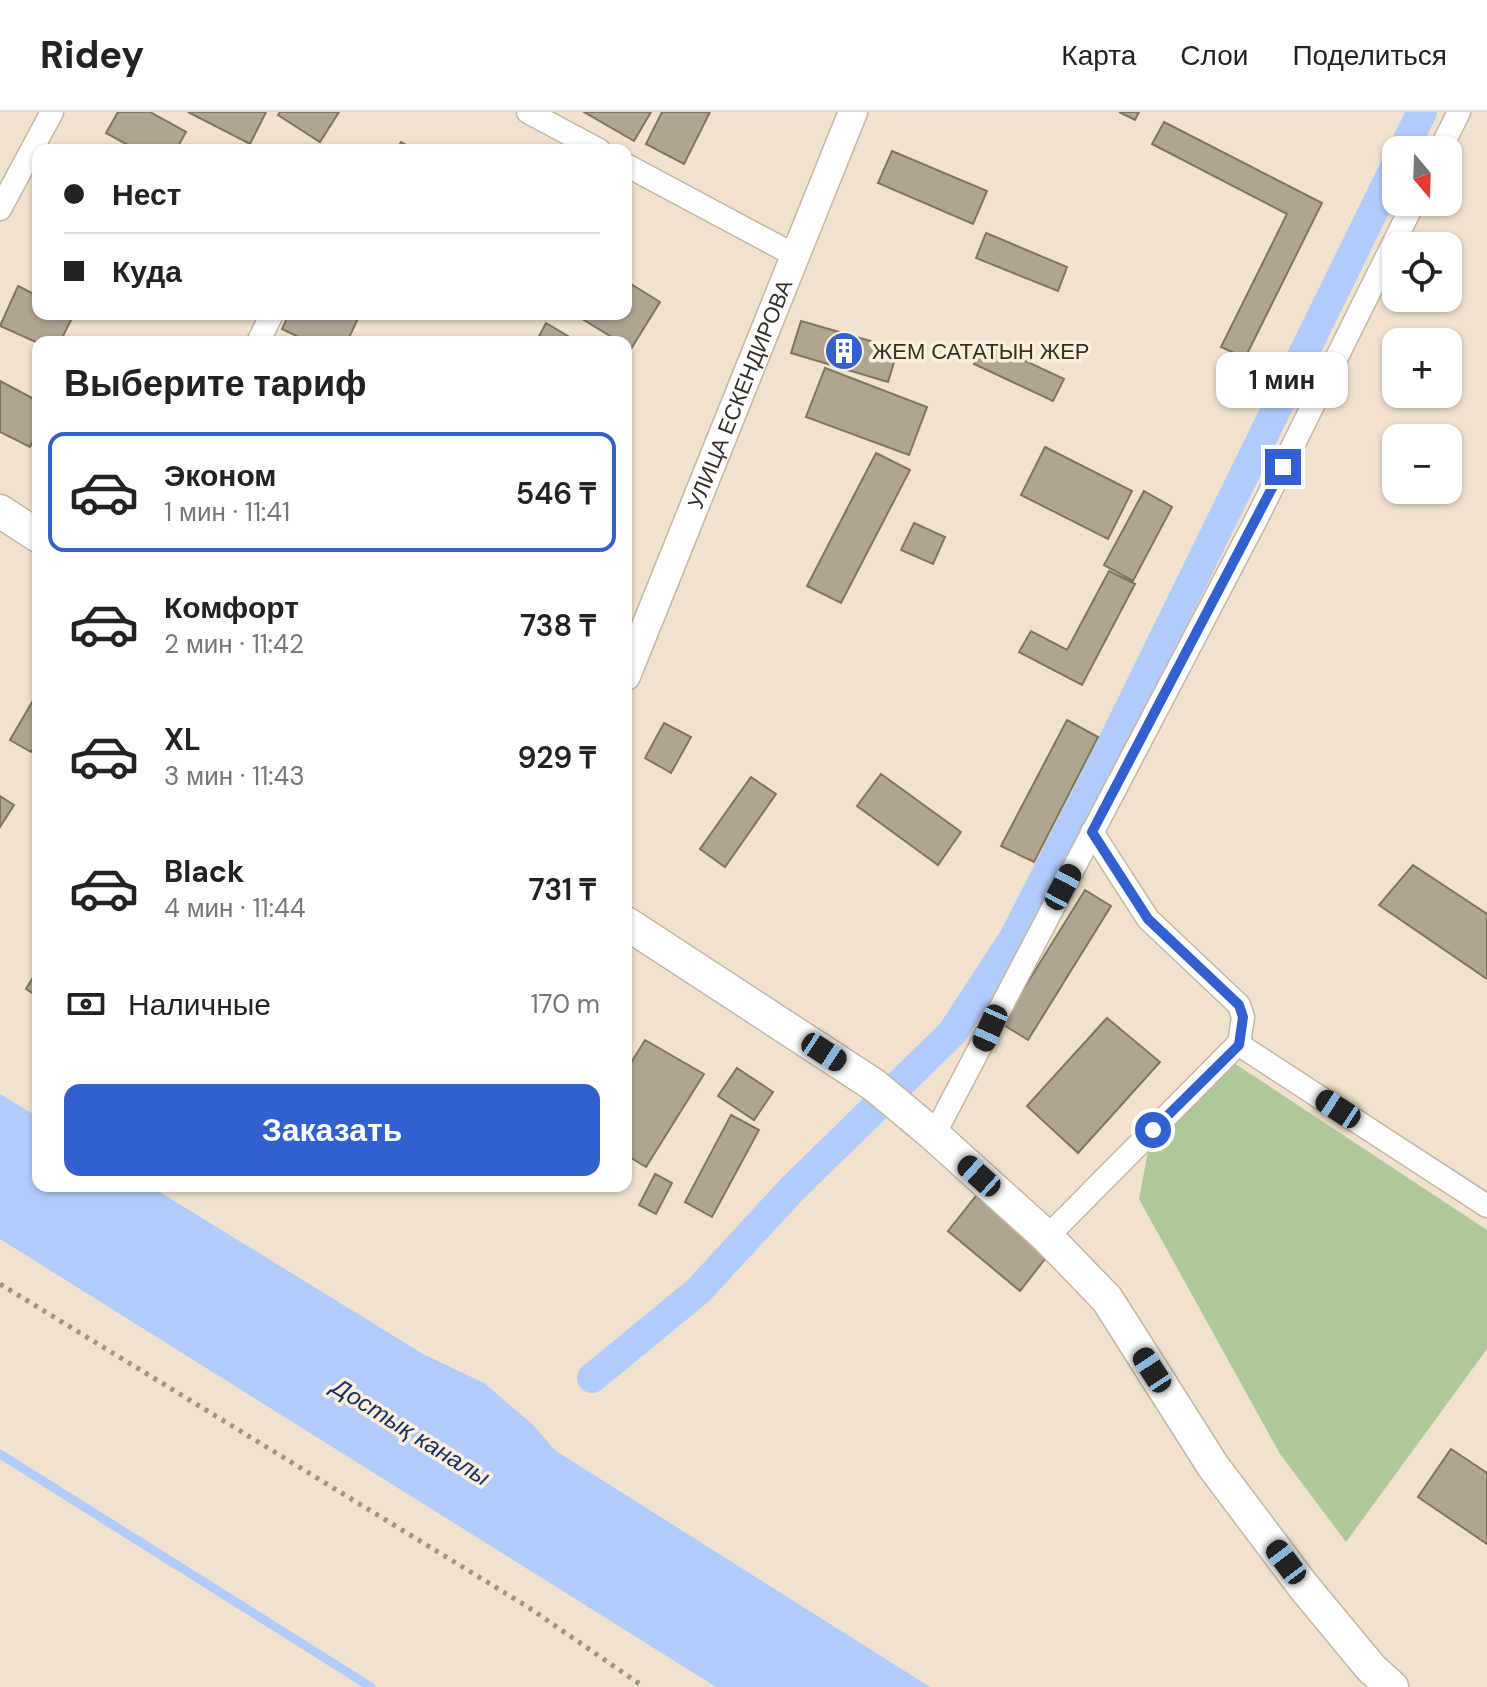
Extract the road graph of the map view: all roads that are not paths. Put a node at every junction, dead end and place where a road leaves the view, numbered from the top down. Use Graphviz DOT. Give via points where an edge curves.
graph roads {
  1 [pos="52,112"];
  2 [pos="528,112"];
  3 [pos="853,112"];
  4 [pos="1459,112"];
  5 [pos="1447,136"];
  6 [pos="35,144"];
  7 [pos="588,144"];
  8 [pos="32,149"];
  9 [pos="632,168"];
  10 [pos="0,209"];
  11 [pos="1407,216"];
  12 [pos="796,256"];
  13 [pos="0,511"];
  14 [pos="32,532"];
  15 [pos="632,661"];
  16 [pos="1092,832"];
  17 [pos="632,927"];
  18 [pos="1239,1045"];
  19 [pos="934,1135"];
  20 [pos="1487,1206"];
  21 [pos="1047,1237"];
  22 [pos="1392,1687"];
  1 -- 6 [label="street"];
  2 -- 7 [label="street"];
  3 -- 12 [label="street, УЛИЦА ЕСКЕНДИРОВА"];
  4 -- 5 [label="street"];
  8 -- 10 [label="street"];
  9 -- 12 [label="street"];
  11 -- 16 [label="street"];
  12 -- 15 [label="street, УЛИЦА ЕСКЕНДИРОВА"];
  13 -- 14 [label="main road"];
  16 -- 18 [label="street" via="1148,919 1239,1005"];
  16 -- 19 [label="street"];
  17 -- 19 [label="main road" via="874,1085"];
  18 -- 20 [label="street"];
  18 -- 21 [label="street"];
  19 -- 21 [label="main road"];
  21 -- 22 [label="main road" via="1107,1299 1213,1466 1304,1587"];
}
